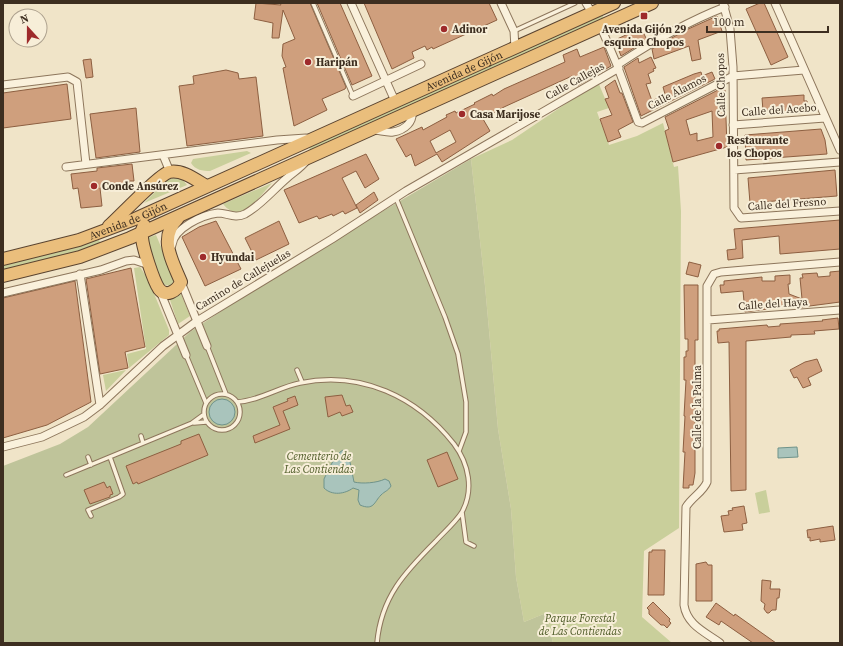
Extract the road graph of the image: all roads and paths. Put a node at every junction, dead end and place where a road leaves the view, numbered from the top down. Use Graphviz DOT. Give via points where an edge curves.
graph roads {
  1 [pos="313,3"];
  2 [pos="352,3"];
  3 [pos="501,3"];
  4 [pos="575,3"];
  5 [pos="614,3"];
  6 [pos="652,3"];
  7 [pos="775,3"];
  8 [pos="724,5"];
  9 [pos="589,8"];
  10 [pos="600,25"];
  11 [pos="514,30"];
  12 [pos="515,48"];
  13 [pos="422,64"];
  14 [pos="618,67"];
  15 [pos="804,70"];
  16 [pos="733,76"];
  17 [pos="386,81"];
  18 [pos="3,85"];
  19 [pos="353,96"];
  20 [pos="395,101"];
  21 [pos="825,118"];
  22 [pos="521,123"];
  23 [pos="733,125"];
  24 [pos="313,138"];
  25 [pos="840,150"];
  26 [pos="163,155"];
  27 [pos="309,157"];
  28 [pos="261,162"];
  29 [pos="840,162"];
  30 [pos="86,164"];
  31 [pos="66,167"];
  32 [pos="734,170"];
  33 [pos="170,172"];
  34 [pos="206,186"];
  35 [pos="396,197"];
  36 [pos="840,210"];
  37 [pos="737,214"];
  38 [pos="182,215"];
  39 [pos="147,227"];
  40 [pos="105,230"];
  41 [pos="79,240"];
  42 [pos="117,243"];
  43 [pos="171,257"];
  44 [pos="3,259"];
  45 [pos="840,262"];
  46 [pos="149,263"];
  47 [pos="80,274"];
  48 [pos="3,276"];
  49 [pos="181,282"];
  50 [pos="159,289"];
  51 [pos="3,293"];
  52 [pos="840,310"];
  53 [pos="708,320"];
  54 [pos="197,321"];
  55 [pos="178,334"];
  56 [pos="207,346"];
  57 [pos="186,355"];
  58 [pos="297,370"];
  59 [pos="302,382"];
  60 [pos="226,394"];
  61 [pos="246,401"];
  62 [pos="237,402"];
  63 [pos="206,403"];
  64 [pos="100,405"];
  65 [pos="240,408"];
  66 [pos="203,414"];
  67 [pos="206,422"];
  68 [pos="192,423"];
  69 [pos="140,436"];
  70 [pos="144,443"];
  71 [pos="3,447"];
  72 [pos="459,451"];
  73 [pos="88,457"];
  74 [pos="110,457"];
  75 [pos="91,465"];
  76 [pos="66,475"];
  77 [pos="462,512"];
  78 [pos="91,516"];
  79 [pos="474,546"];
  80 [pos="376,643"];
  81 [pos="720,643"];
  1 -- 19 [label="lane"];
  2 -- 17 [label="street"];
  3 -- 11 [label="street"];
  4 -- 11 [label="lane"];
  5 -- 9 [label="highway, Avenida de Gijón"];
  6 -- 10 [label="highway, Avenida de Gijón"];
  7 -- 15 [label="street"];
  8 -- 14 [label="street, Calle Callejas" via="656,40"];
  8 -- 16 [label="street, Calle Chopos" via="730,29"];
  9 -- 12 [label="highway, Avenida de Gijón"];
  10 -- 14 [label="street, Calle Álamos"];
  10 -- 27 [label="highway, Avenida de Gijón"];
  11 -- 12 [label="street"];
  12 -- 20 [label="highway, Avenida de Gijón"];
  13 -- 17 [label="street"];
  14 -- 16 [label="street, Calle Álamos" via="638,122 642,123"];
  14 -- 22 [label="street, Calle Callejas"];
  15 -- 16 [label="street"];
  15 -- 21 [label="street"];
  16 -- 23 [label="street, Calle Chopos"];
  17 -- 19 [label="street"];
  17 -- 20 [label="street"];
  18 -- 30 [label="street" via="68,77 77,82"];
  20 -- 24 [label="highway, Avenida de Gijón"];
  21 -- 23 [label="street, Calle del Acebo"];
  21 -- 25 [label="street"];
  22 -- 35 [label="street, Camino de Callejuelas"];
  23 -- 32 [label="street, Calle Chopos"];
  24 -- 26 [label="street, Avenida de Gijón" via="277,140"];
  24 -- 28 [label="highway, Avenida de Gijón"];
  26 -- 30 [label="street, Avenida de Gijón"];
  26 -- 33 [label="street"];
  27 -- 38 [label="highway, Avenida de Gijón"];
  27 -- 43 [label="street, Avenida de Gijón" via="300,169 288,176 245,214 213,214 183,227 172,241"];
  28 -- 34 [label="highway, Avenida de Gijón"];
  28 -- 39 [label="highway" via="249,173 156,214"];
  29 -- 32 [label="street"];
  30 -- 31 [label="street, Avenida de Gijón"];
  32 -- 37 [label="street, Calle Chopos" via="734,208"];
  33 -- 34 [label="highway" via="187,174"];
  33 -- 40 [label="highway" via="158,179"];
  34 -- 40 [label="highway, Avenida de Gijón"];
  35 -- 54 [label="street, Camino de Callejuelas"];
  35 -- 72 [label="lane" via="458,354 466,402 466,432"];
  36 -- 37 [label="street, Calle del Fresno" via="742,218"];
  38 -- 39 [label="highway, Avenida de Gijón"];
  38 -- 43 [label="highway" via="172,224 167,237"];
  39 -- 41 [label="highway" via="140,222 106,236"];
  39 -- 42 [label="highway, Avenida de Gijón"];
  39 -- 43 [label="highway" via="160,234"];
  39 -- 46 [label="highway"];
  40 -- 41 [label="highway, Avenida de Gijón"];
  41 -- 44 [label="highway, Avenida de Gijón"];
  42 -- 46 [label="highway" via="136,247"];
  42 -- 48 [label="highway, Avenida de Gijón" via="80,257"];
  43 -- 49 [label="highway"];
  45 -- 53 [label="street, Calle de la Palma" via="714,274 707,286"];
  46 -- 47 [label="street" via="134,260"];
  46 -- 50 [label="highway"];
  47 -- 51 [label="street"];
  47 -- 64 [label="street"];
  49 -- 50 [label="highway" via="179,288 170,293 164,293"];
  49 -- 54 [label="street"];
  50 -- 55 [label="street"];
  52 -- 53 [label="street, Calle del Haya"];
  53 -- 81 [label="street, Calle de la Palma" via="708,482 686,506 684,605 690,622"];
  54 -- 55 [label="street, Camino de Callejuelas"];
  54 -- 56 [label="street"];
  55 -- 57 [label="street"];
  55 -- 64 [label="street, Camino de Callejuelas"];
  56 -- 60 [label="lane"];
  57 -- 63 [label="lane"];
  58 -- 59 [label="lane"];
  59 -- 61 [label="lane"];
  59 -- 72 [label="lane" via="356,382 384,390 409,401 426,414"];
  60 -- 62 [label="lane"];
  60 -- 63 [label="lane" via="215,395"];
  61 -- 62 [label="lane"];
  61 -- 65 [label="lane"];
  62 -- 65 [label="lane"];
  63 -- 66 [label="lane"];
  64 -- 71 [label="street, Camino de Callejuelas" via="84,417 42,437"];
  65 -- 67 [label="lane" via="239,420 233,428 214,429"];
  66 -- 67 [label="lane"];
  66 -- 68 [label="lane"];
  67 -- 68 [label="lane"];
  68 -- 70 [label="lane"];
  69 -- 70 [label="lane"];
  70 -- 74 [label="lane"];
  72 -- 77 [label="lane" via="469,479"];
  73 -- 75 [label="lane"];
  74 -- 75 [label="lane"];
  74 -- 78 [label="lane" via="123,494 88,510"];
  75 -- 76 [label="lane"];
  77 -- 79 [label="lane" via="466,542"];
  77 -- 80 [label="lane" via="394,588 382,614"];
}
